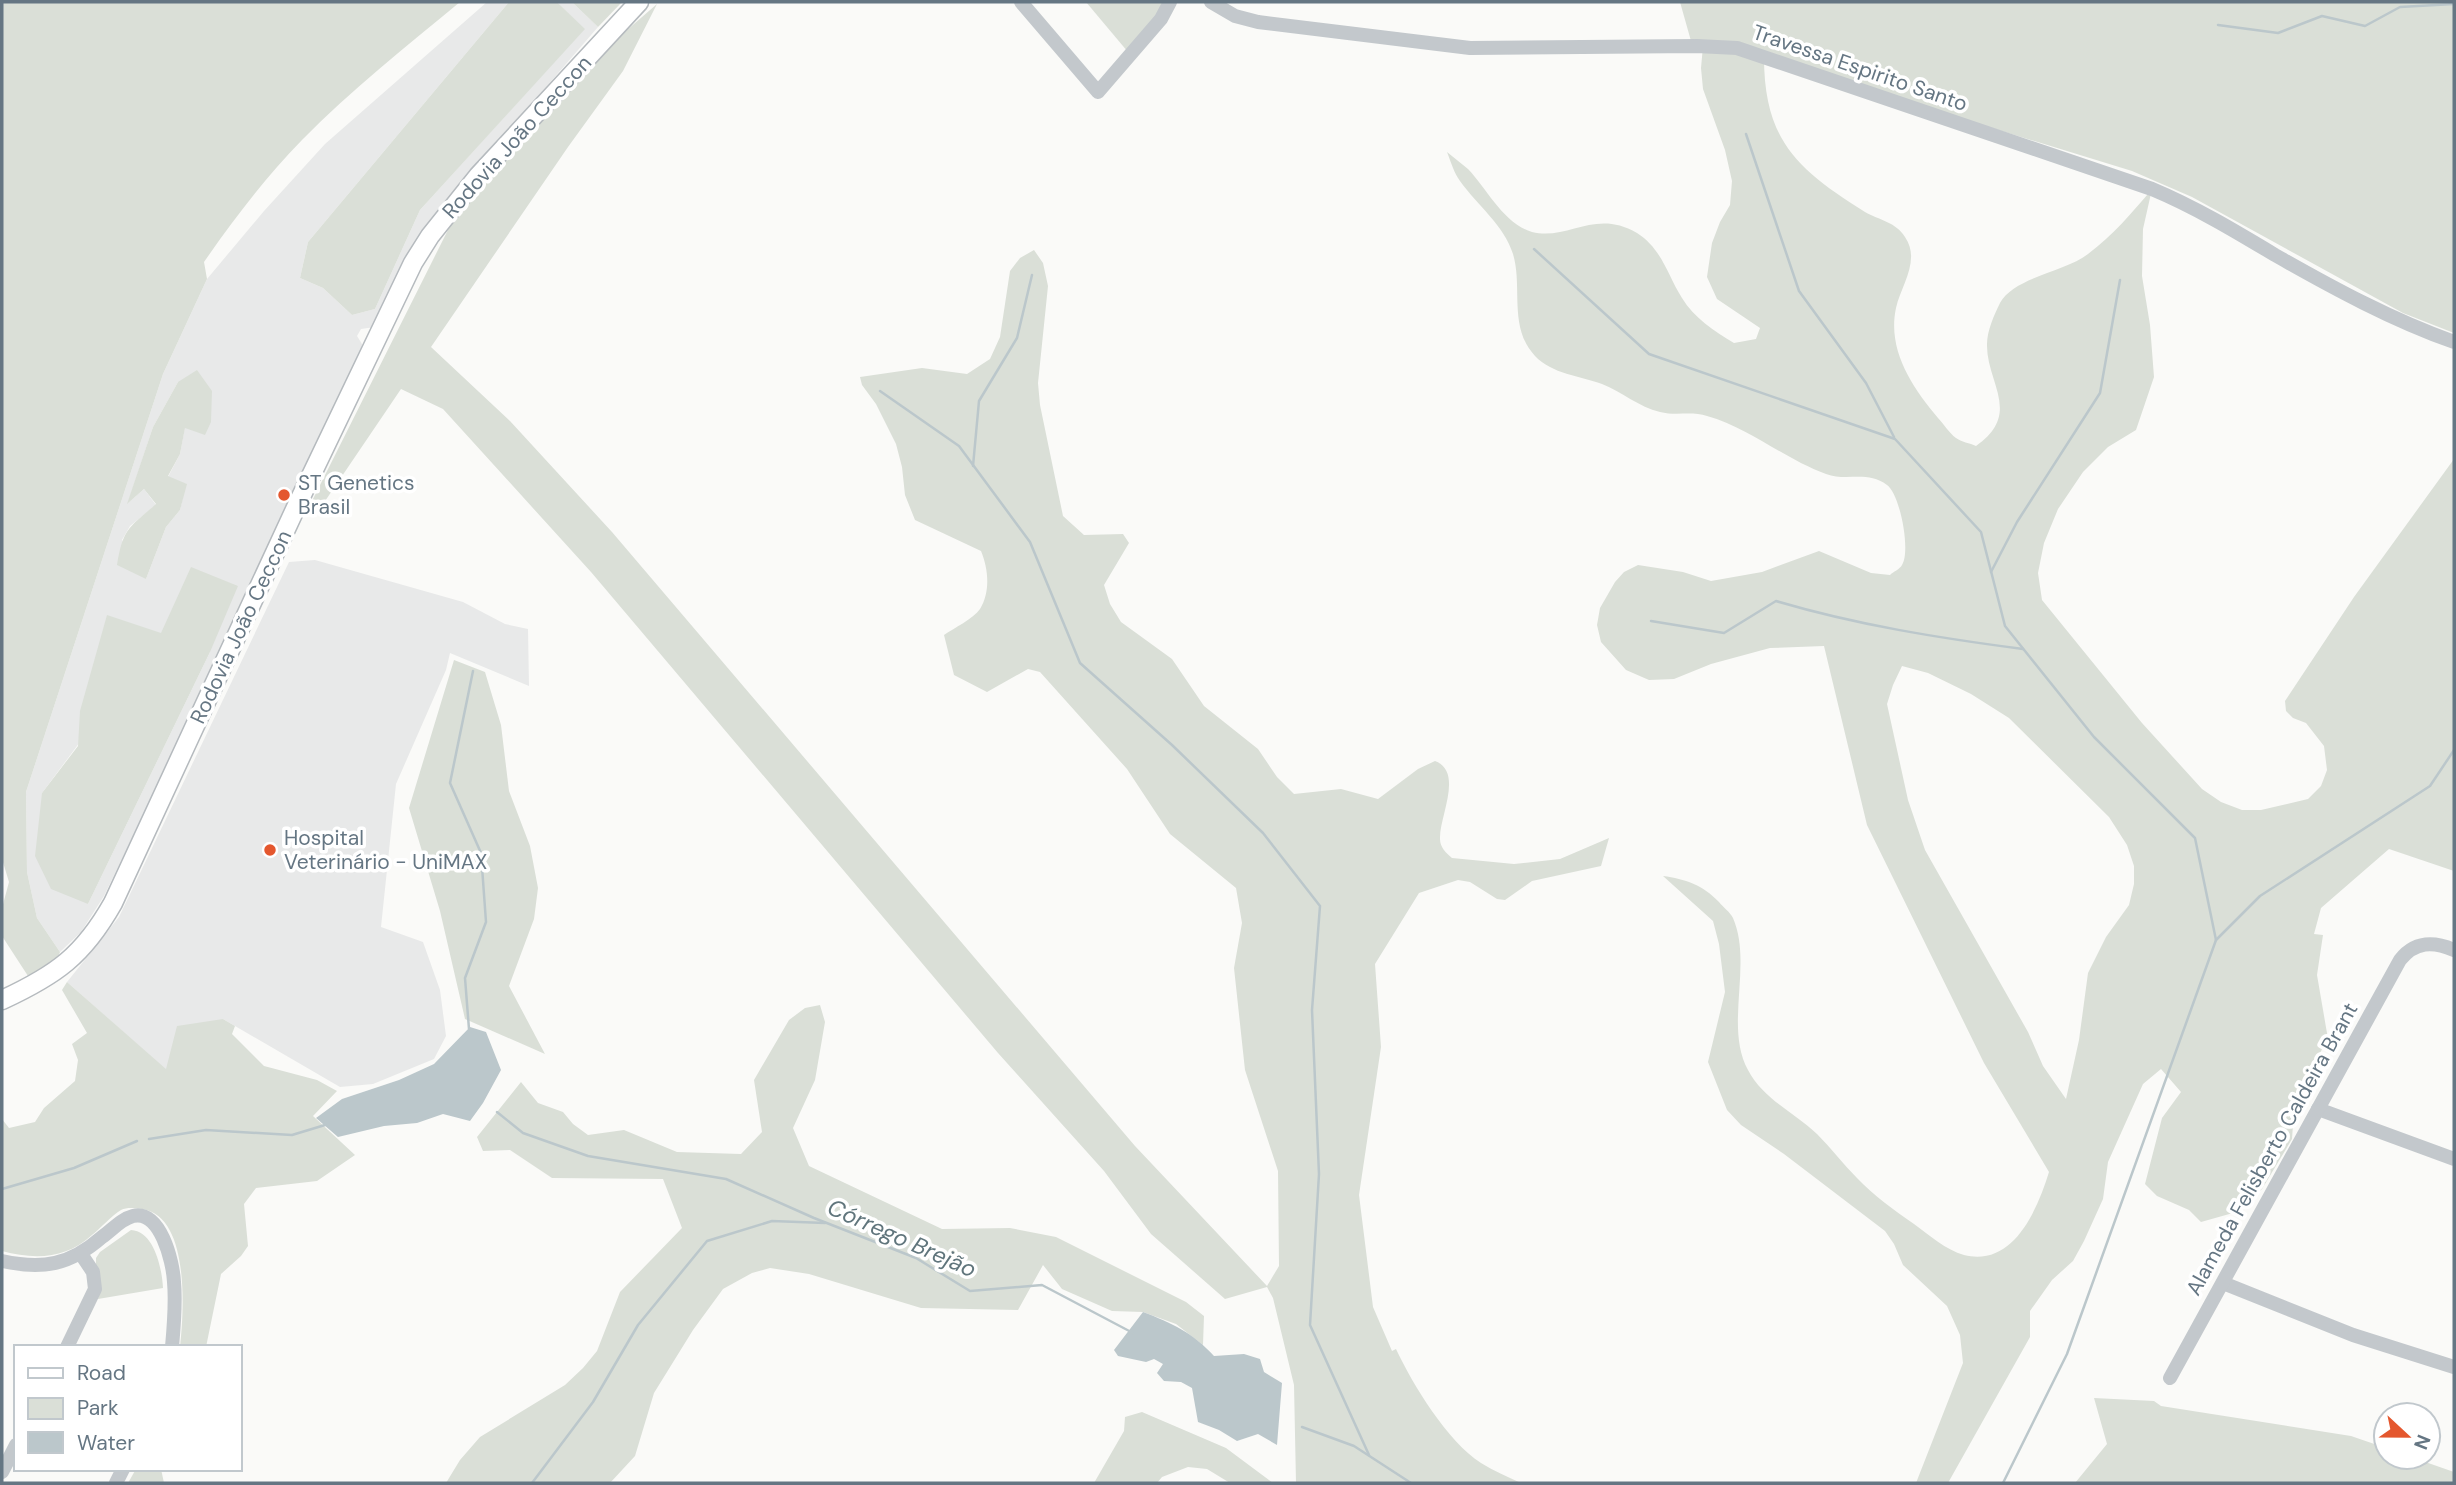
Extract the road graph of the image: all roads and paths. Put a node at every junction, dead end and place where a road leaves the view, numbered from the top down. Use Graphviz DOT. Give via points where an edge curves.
graph roads {
  1 [pos="639,2"];
  2 [pos="1021,2"];
  3 [pos="1170,2"];
  4 [pos="1211,2"];
  5 [pos="2454,342"];
  6 [pos="2454,950"];
  7 [pos="2,1000"];
  8 [pos="2318,1109"];
  9 [pos="2454,1159"];
  10 [pos="81,1254"];
  11 [pos="2,1261"];
  12 [pos="2222,1283"];
  13 [pos="68,1345"];
  14 [pos="172,1345"];
  15 [pos="2454,1367"];
  16 [pos="2170,1378"];
  17 [pos="14,1449"];
  18 [pos="2,1472"];
  1 -- 7 [label="main road, Rodovia João Ceccon" via="478,176 430,236 363,364 107,913 92,938 62,967"];
  2 -- 3 [label="street" via="1098,92 1161,19"];
  4 -- 5 [label="street, Travessa Espirito Santo" via="1258,22 1470,48 1737,48 2152,189 2195,208 2365,304"];
  6 -- 8 [label="street, Alameda Felisberto Caldeira Brant" via="2436,943 2418,945 2400,960"];
  8 -- 9 [label="street"];
  8 -- 12 [label="street, Alameda Felisberto Caldeira Brant"];
  10 -- 11 [label="street" via="41,1266"];
  10 -- 13 [label="street" via="93,1272 95,1289"];
  10 -- 14 [label="street" via="128,1217 141,1215 155,1222 172,1266"];
  12 -- 15 [label="street" via="2353,1335"];
  12 -- 16 [label="street, Alameda Felisberto Caldeira Brant"];
  17 -- 18 [label="street"];
}
